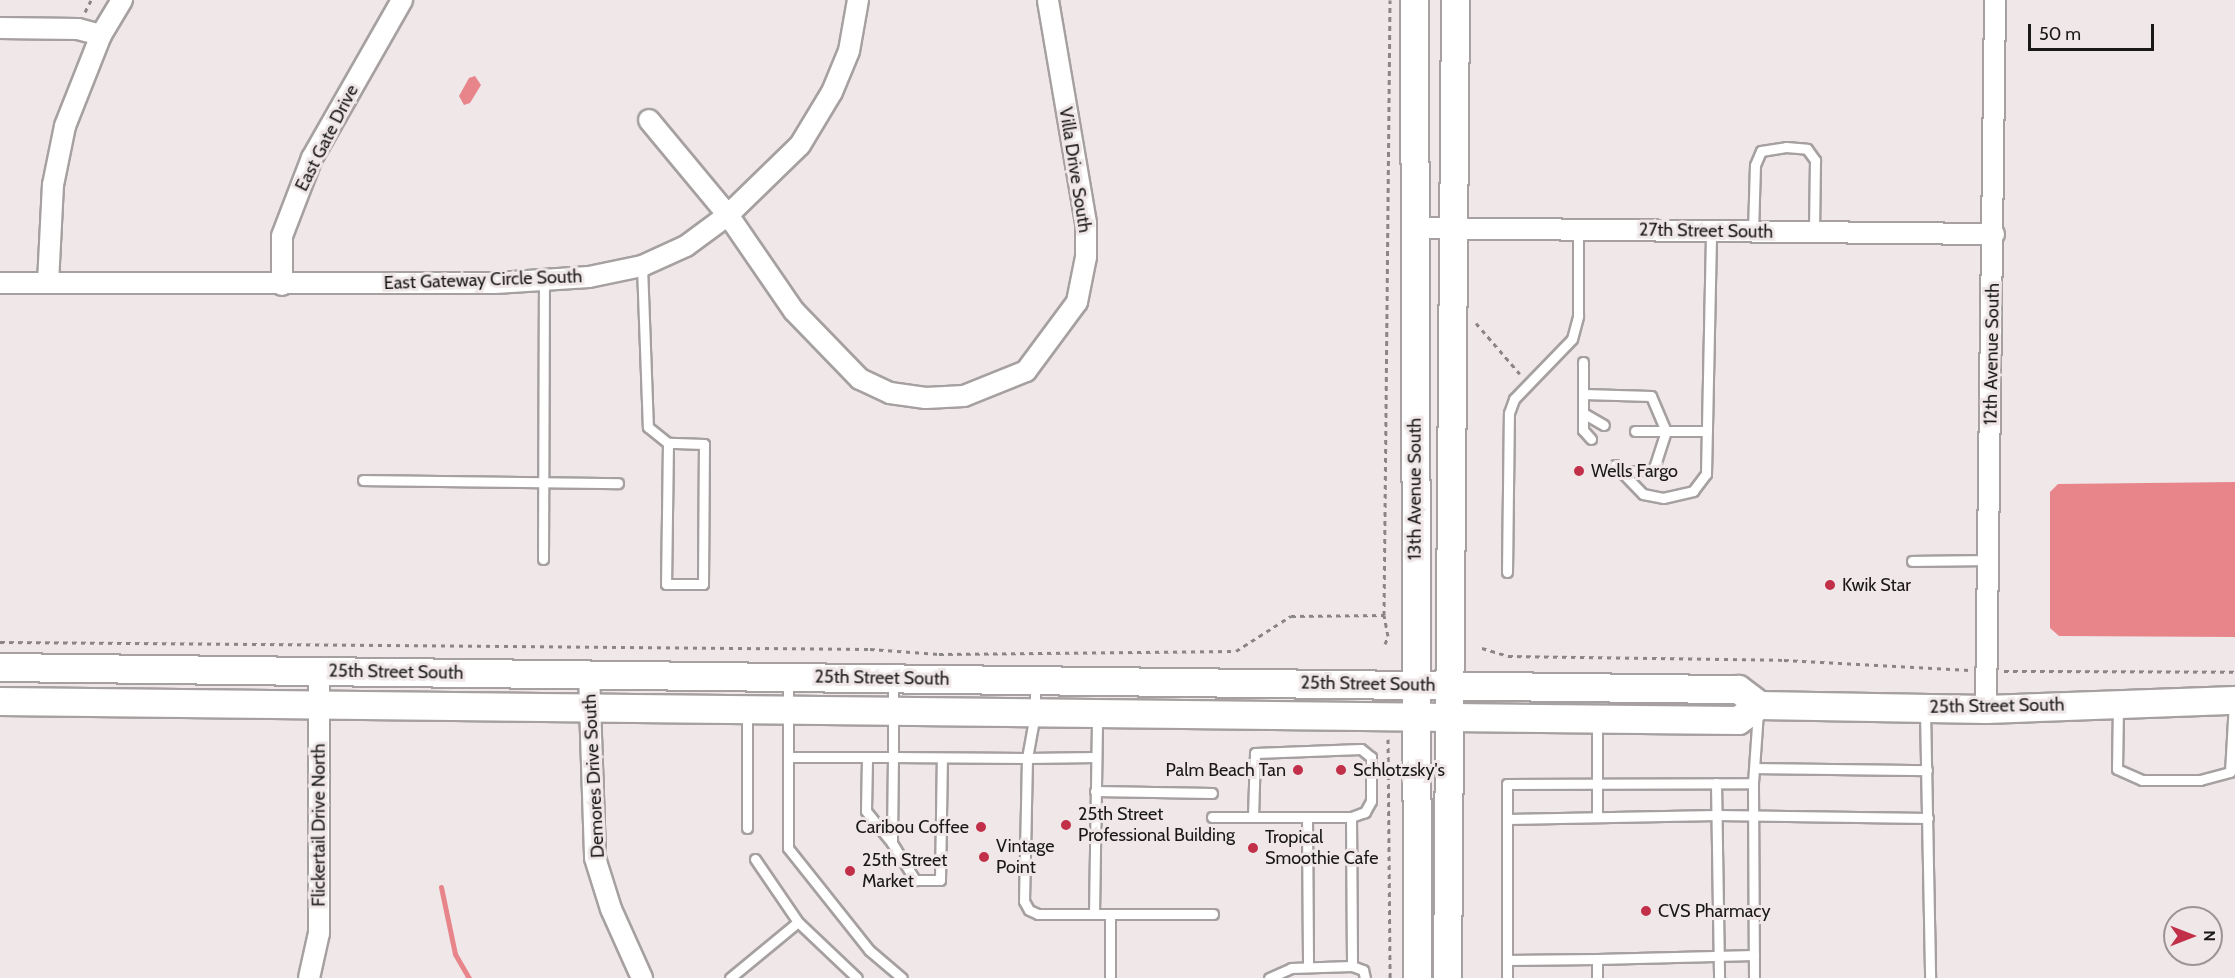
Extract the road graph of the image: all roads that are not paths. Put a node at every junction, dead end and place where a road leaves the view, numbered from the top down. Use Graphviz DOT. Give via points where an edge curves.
graph roads {
  1 [pos="123,0"];
  2 [pos="402,0"];
  3 [pos="858,0"];
  4 [pos="1048,0"];
  5 [pos="1414,0"];
  6 [pos="1455,0"];
  7 [pos="1995,0"];
  8 [pos="0,28"];
  9 [pos="101,35"];
  10 [pos="649,120"];
  11 [pos="728,216"];
  12 [pos="1417,228"];
  13 [pos="1453,228"];
  14 [pos="1578,230"];
  15 [pos="1711,231"];
  16 [pos="1753,232"];
  17 [pos="1814,232"];
  18 [pos="1995,234"];
  19 [pos="642,266"];
  20 [pos="544,280"];
  21 [pos="0,283"];
  22 [pos="48,284"];
  23 [pos="282,285"];
  24 [pos="1582,362"];
  25 [pos="1583,394"];
  26 [pos="1583,413"];
  27 [pos="1605,425"];
  28 [pos="1635,431"];
  29 [pos="1666,431"];
  30 [pos="1707,431"];
  31 [pos="1591,439"];
  32 [pos="668,443"];
  33 [pos="1615,465"];
  34 [pos="1623,473"];
  35 [pos="363,480"];
  36 [pos="544,482"];
  37 [pos="618,483"];
  38 [pos="543,560"];
  39 [pos="1987,560"];
  40 [pos="1912,561"];
  41 [pos="1507,572"];
  42 [pos="0,667"];
  43 [pos="319,671"];
  44 [pos="589,674"];
  45 [pos="788,676"];
  46 [pos="893,678"];
  47 [pos="1035,680"];
  48 [pos="1415,684"];
  49 [pos="1449,685"];
  50 [pos="2234,700"];
  51 [pos="0,701"];
  52 [pos="2118,704"];
  53 [pos="319,705"];
  54 [pos="1758,705"];
  55 [pos="1925,707"];
  56 [pos="589,708"];
  57 [pos="1986,709"];
  58 [pos="747,710"];
  59 [pos="788,711"];
  60 [pos="893,712"];
  61 [pos="1035,714"];
  62 [pos="1097,715"];
  63 [pos="1416,716"];
  64 [pos="1449,717"];
  65 [pos="1597,719"];
  66 [pos="788,757"];
  67 [pos="893,757"];
  68 [pos="867,758"];
  69 [pos="942,758"];
  70 [pos="1027,758"];
  71 [pos="1096,758"];
  72 [pos="1755,768"];
  73 [pos="1927,770"];
  74 [pos="1597,783"];
  75 [pos="1716,783"];
  76 [pos="1753,783"];
  77 [pos="1095,791"];
  78 [pos="1212,793"];
  79 [pos="1717,815"];
  80 [pos="1754,816"];
  81 [pos="1212,817"];
  82 [pos="1252,817"];
  83 [pos="1307,817"];
  84 [pos="1351,817"];
  85 [pos="1597,817"];
  86 [pos="1928,818"];
  87 [pos="1507,819"];
  88 [pos="747,828"];
  89 [pos="892,843"];
  90 [pos="755,859"];
  91 [pos="1094,914"];
  92 [pos="1110,914"];
  93 [pos="1213,914"];
  94 [pos="798,922"];
  95 [pos="1718,955"];
  96 [pos="1754,955"];
  97 [pos="1597,959"];
  98 [pos="1507,960"];
  99 [pos="1353,966"];
  100 [pos="1308,967"];
  101 [pos="309,978"];
  102 [pos="642,978"];
  103 [pos="730,978"];
  104 [pos="856,978"];
  105 [pos="902,978"];
  106 [pos="1110,978"];
  107 [pos="1269,978"];
  108 [pos="1365,978"];
  109 [pos="1417,978"];
  110 [pos="1447,978"];
  111 [pos="1507,978"];
  112 [pos="1597,978"];
  113 [pos="1719,978"];
  114 [pos="1754,978"];
  115 [pos="1930,978"];
  1 -- 9 [label="street"];
  2 -- 23 [label="street, East Gate Drive" via="312,158 282,236"];
  3 -- 11 [label="street, East Gateway Circle South" via="849,51 832,92 800,145"];
  4 -- 11 [label="street, Villa Drive South" via="1086,223 1086,257 1077,302 1026,371 964,396 926,398 890,393 860,379 794,311"];
  5 -- 12 [label="main road, 13th Avenue South"];
  6 -- 13 [label="main road, 13th Avenue South"];
  7 -- 18 [label="street, 12th Avenue South"];
  8 -- 9 [label="street" via="78,29"];
  9 -- 22 [label="street" via="65,126 53,185"];
  10 -- 11 [label="street, Villa Drive South"];
  11 -- 19 [label="street, East Gateway Circle South" via="686,246"];
  12 -- 13 [label="street, 27th Street South"];
  12 -- 48 [label="main road, 13th Avenue South"];
  13 -- 14 [label="street, 27th Street South"];
  13 -- 49 [label="main road, 13th Avenue South"];
  14 -- 15 [label="street, 27th Street South"];
  14 -- 41 [label="lane" via="1578,316 1572,339 1514,399 1509,413"];
  15 -- 16 [label="street, 27th Street South"];
  15 -- 30 [label="lane"];
  16 -- 17 [label="street, 27th Street South"];
  16 -- 17 [label="lane" via="1755,165 1761,151 1786,147 1807,149 1815,160"];
  17 -- 18 [label="street, 27th Street South"];
  18 -- 39 [label="street, 12th Avenue South"];
  19 -- 20 [label="street, East Gateway Circle South" via="589,277"];
  19 -- 32 [label="lane" via="648,427"];
  20 -- 23 [label="street, East Gateway Circle South"];
  20 -- 36 [label="lane"];
  21 -- 22 [label="street, East Gateway Circle South"];
  22 -- 23 [label="street, East Gateway Circle South"];
  24 -- 25 [label="lane"];
  25 -- 26 [label="lane"];
  25 -- 29 [label="lane" via="1651,396"];
  26 -- 27 [label="lane"];
  26 -- 31 [label="lane" via="1583,430"];
  28 -- 29 [label="lane"];
  29 -- 30 [label="lane"];
  29 -- 34 [label="lane" via="1654,468"];
  30 -- 34 [label="lane" via="1706,474 1693,491 1663,498 1642,494"];
  32 -- 32 [label="lane" via="666,584 704,584 704,444"];
  33 -- 34 [label="lane"];
  35 -- 36 [label="lane"];
  36 -- 37 [label="lane"];
  36 -- 38 [label="lane"];
  39 -- 40 [label="lane"];
  39 -- 57 [label="street, 12th Avenue South"];
  42 -- 43 [label="main road, 25th Street South"];
  43 -- 44 [label="main road, 25th Street South"];
  43 -- 53 [label="street, Flickertail Drive North"];
  44 -- 45 [label="main road, 25th Street South"];
  44 -- 56 [label="street, Demores Drive South"];
  45 -- 46 [label="main road, 25th Street South"];
  45 -- 59 [label="lane"];
  46 -- 47 [label="main road, 25th Street South"];
  46 -- 60 [label="lane"];
  47 -- 48 [label="main road, 25th Street South"];
  47 -- 61 [label="lane"];
  48 -- 49 [label="main road, 25th Street South"];
  48 -- 63 [label="main road, 13th Avenue South"];
  49 -- 54 [label="main road, 25th Street South" via="1738,689"];
  49 -- 64 [label="main road, 13th Avenue South"];
  50 -- 52 [label="main road, 25th Street South"];
  50 -- 52 [label="lane" via="2230,772 2200,780 2142,780 2117,769"];
  51 -- 53 [label="main road, 25th Street South"];
  52 -- 57 [label="main road, 25th Street South"];
  53 -- 56 [label="main road, 25th Street South"];
  53 -- 101 [label="street, Flickertail Drive North" via="319,933"];
  54 -- 55 [label="main road, 25th Street South"];
  54 -- 65 [label="main road, 25th Street South" via="1738,720"];
  54 -- 72 [label="lane"];
  55 -- 57 [label="main road, 25th Street South"];
  55 -- 73 [label="lane"];
  56 -- 58 [label="main road, 25th Street South"];
  56 -- 102 [label="street, Demores Drive South" via="595,858 611,909"];
  58 -- 59 [label="main road, 25th Street South"];
  58 -- 88 [label="lane"];
  59 -- 60 [label="main road, 25th Street South"];
  59 -- 66 [label="lane"];
  60 -- 61 [label="main road, 25th Street South"];
  60 -- 67 [label="lane"];
  61 -- 62 [label="main road, 25th Street South"];
  61 -- 70 [label="lane"];
  62 -- 63 [label="main road, 25th Street South"];
  62 -- 71 [label="lane"];
  63 -- 64 [label="main road, 25th Street South"];
  63 -- 109 [label="main road, 13th Avenue South"];
  64 -- 65 [label="main road, 25th Street South"];
  64 -- 110 [label="main road, 13th Avenue South"];
  65 -- 74 [label="lane"];
  66 -- 68 [label="lane"];
  66 -- 105 [label="lane" via="789,848 869,950"];
  67 -- 68 [label="lane"];
  67 -- 69 [label="lane"];
  67 -- 89 [label="lane"];
  68 -- 89 [label="lane" via="866,811"];
  69 -- 70 [label="lane"];
  69 -- 89 [label="lane" via="940,880 915,880"];
  70 -- 71 [label="lane"];
  70 -- 91 [label="lane" via="1024,901 1029,910 1038,914"];
  71 -- 77 [label="lane"];
  72 -- 73 [label="lane"];
  72 -- 76 [label="lane"];
  73 -- 86 [label="lane"];
  74 -- 75 [label="lane"];
  74 -- 85 [label="lane"];
  74 -- 87 [label="lane" via="1507,784"];
  75 -- 76 [label="lane"];
  75 -- 79 [label="lane"];
  76 -- 80 [label="lane"];
  77 -- 78 [label="lane"];
  77 -- 91 [label="lane"];
  79 -- 80 [label="lane"];
  79 -- 85 [label="lane"];
  79 -- 95 [label="lane"];
  80 -- 86 [label="lane"];
  80 -- 96 [label="lane"];
  81 -- 82 [label="lane"];
  82 -- 83 [label="lane"];
  82 -- 84 [label="lane" via="1255,753 1367,751 1371,757 1371,801 1365,812"];
  83 -- 84 [label="lane"];
  83 -- 100 [label="lane"];
  84 -- 99 [label="lane"];
  85 -- 87 [label="lane"];
  86 -- 115 [label="lane"];
  87 -- 98 [label="lane"];
  90 -- 94 [label="lane"];
  91 -- 92 [label="lane"];
  92 -- 93 [label="lane"];
  92 -- 106 [label="lane"];
  94 -- 103 [label="lane"];
  94 -- 104 [label="lane"];
  95 -- 96 [label="lane"];
  95 -- 97 [label="lane"];
  95 -- 113 [label="lane"];
  96 -- 114 [label="lane"];
  97 -- 98 [label="lane"];
  97 -- 112 [label="lane"];
  98 -- 111 [label="lane"];
  99 -- 100 [label="lane"];
  99 -- 108 [label="lane" via="1364,969"];
  100 -- 107 [label="lane" via="1283,970"];
}
